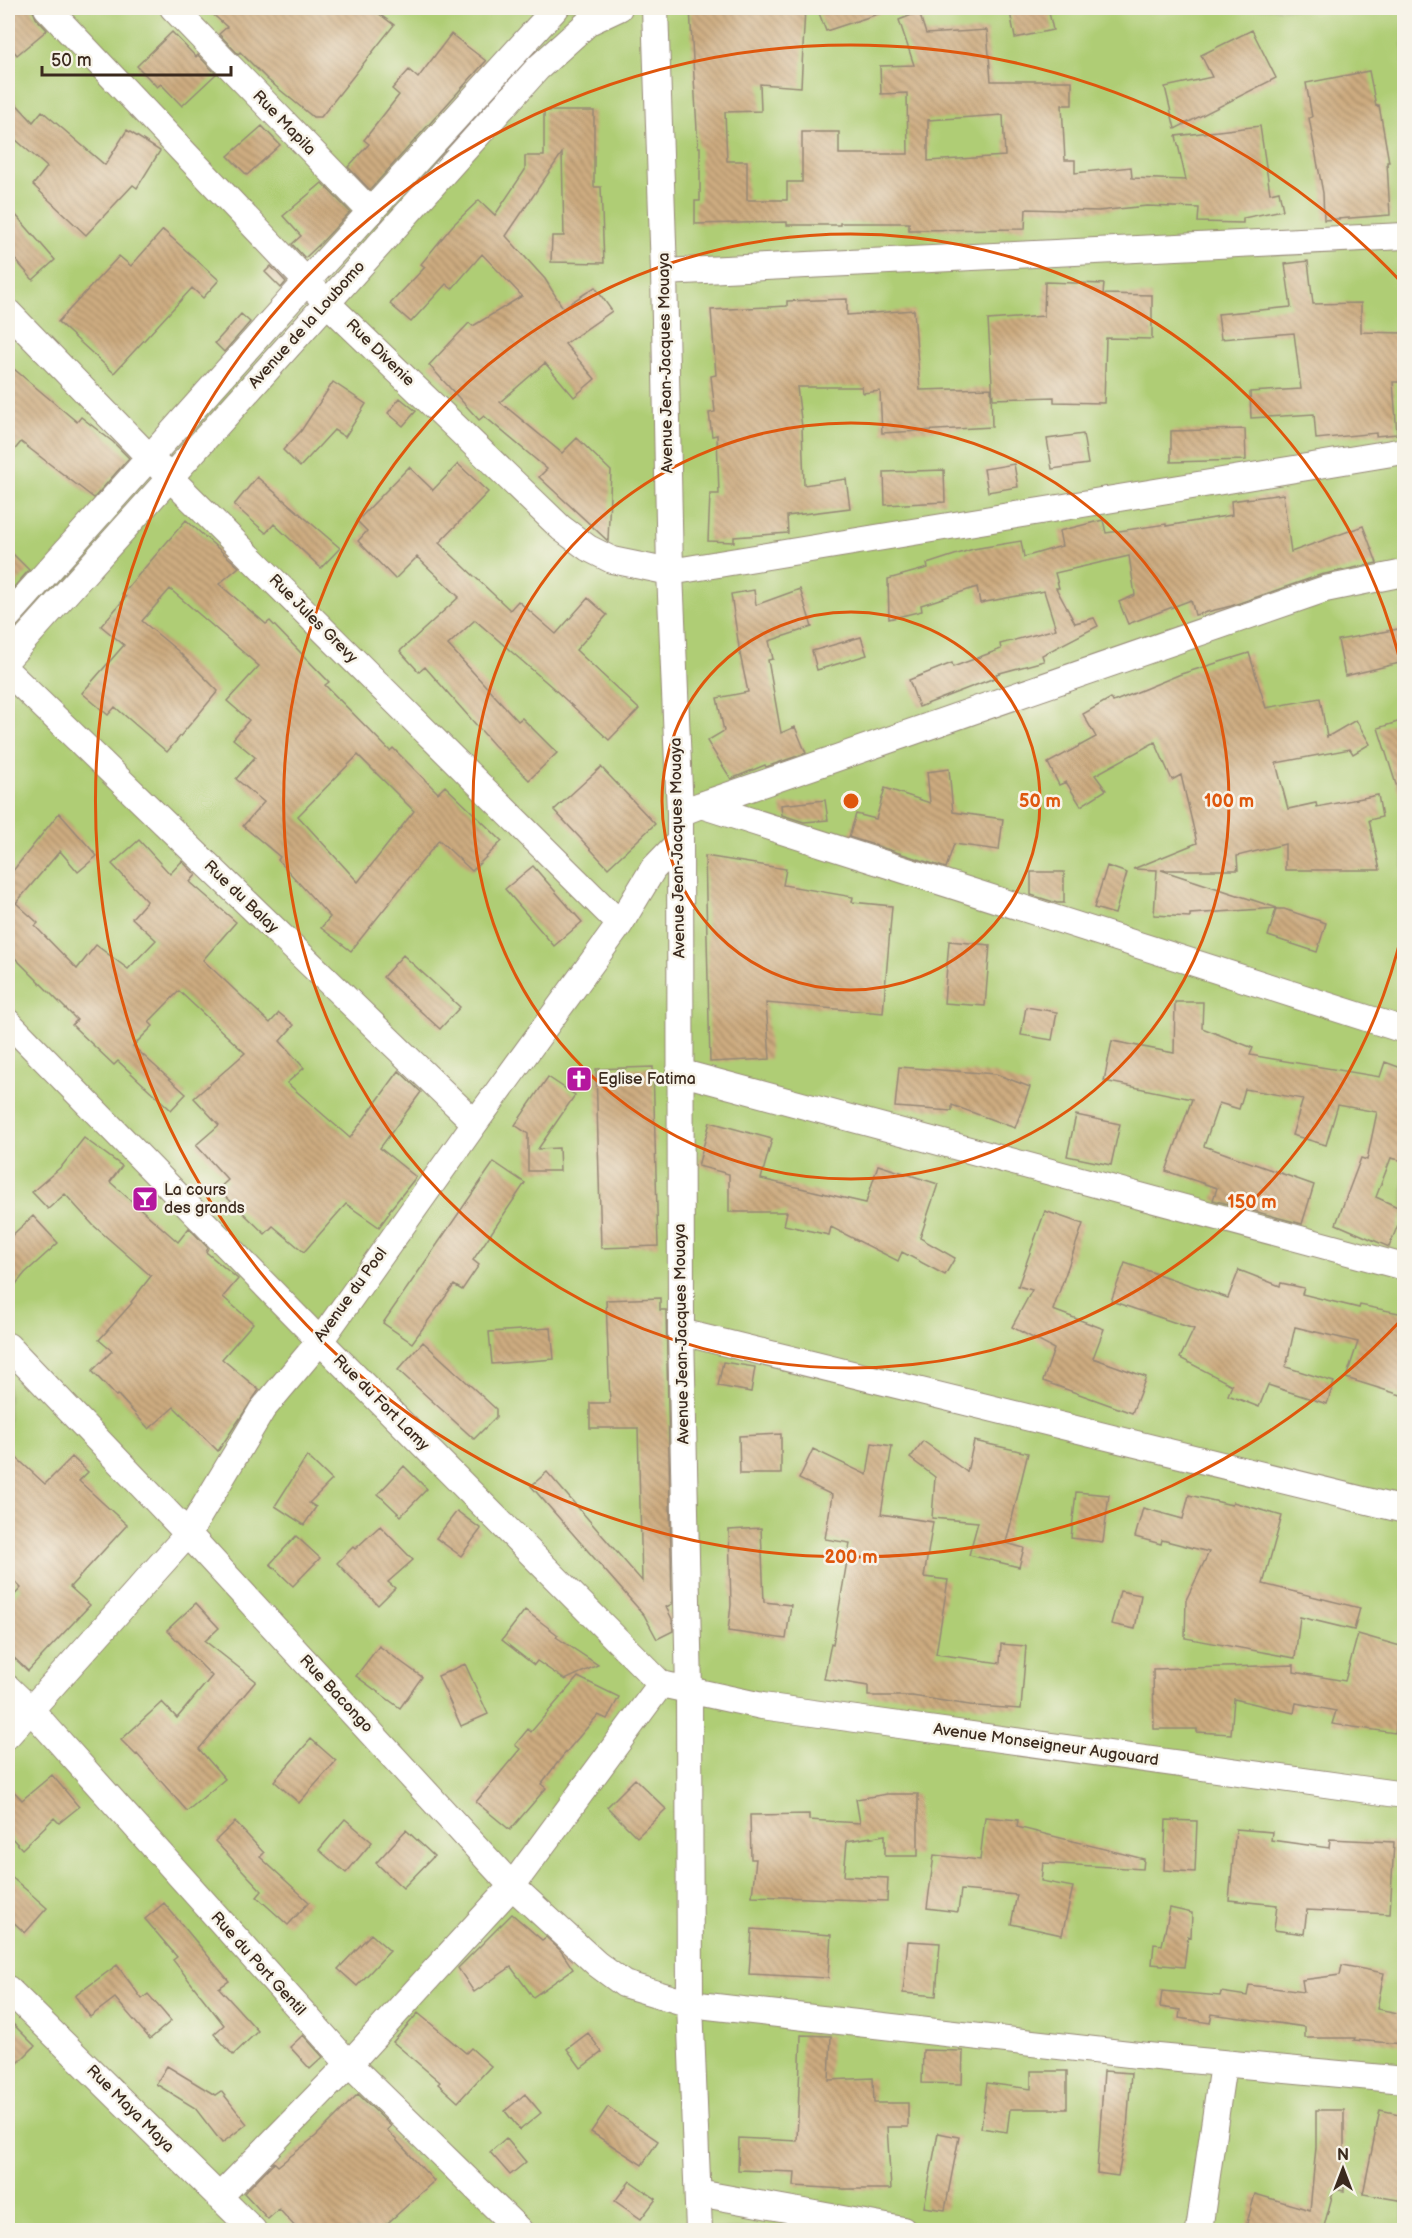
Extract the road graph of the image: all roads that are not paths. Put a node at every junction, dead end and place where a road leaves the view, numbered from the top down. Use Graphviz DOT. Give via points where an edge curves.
graph roads {
  1 [pos="47,8"];
  2 [pos="172,8"];
  3 [pos="556,8"];
  4 [pos="620,8"];
  5 [pos="655,8"];
  6 [pos="371,212"];
  7 [pos="1404,236"];
  8 [pos="664,272"];
  9 [pos="308,280"];
  10 [pos="327,303"];
  11 [pos="8,312"];
  12 [pos="1404,451"];
  13 [pos="149,457"];
  14 [pos="170,478"];
  15 [pos="670,572"];
  16 [pos="1404,573"];
  17 [pos="8,616"];
  18 [pos="8,658"];
  19 [pos="8,672"];
  20 [pos="690,809"];
  21 [pos="679,842"];
  22 [pos="620,924"];
  23 [pos="8,1022"];
  24 [pos="1404,1030"];
  25 [pos="680,1072"];
  26 [pos="475,1123"];
  27 [pos="1404,1267"];
  28 [pos="681,1332"];
  29 [pos="320,1341"];
  30 [pos="8,1347"];
  31 [pos="1404,1510"];
  32 [pos="188,1534"];
  33 [pos="661,1684"];
  34 [pos="8,1688"];
  35 [pos="689,1690"];
  36 [pos="31,1710"];
  37 [pos="8,1735"];
  38 [pos="1404,1795"];
  39 [pos="512,1886"];
  40 [pos="8,1989"];
  41 [pos="690,2004"];
  42 [pos="349,2064"];
  43 [pos="1223,2064"];
  44 [pos="1404,2080"];
  45 [pos="698,2193"];
  46 [pos="219,2197"];
  47 [pos="253,2230"];
  48 [pos="519,2230"];
  49 [pos="699,2230"];
  50 [pos="903,2230"];
  51 [pos="1199,2230"];
  1 -- 9 [label="street, Rue Divenie"];
  2 -- 6 [label="street, Rue Mapila"];
  3 -- 6 [label="street, Avenue de la Loubomo"];
  4 -- 10 [label="street, Avenue de la Loubomo" via="589,22 538,68"];
  5 -- 8 [label="street, Avenue Jean-Jacques Mouaya"];
  6 -- 9 [label="street, Avenue de la Loubomo"];
  7 -- 8 [label="street"];
  8 -- 15 [label="street, Avenue Jean-Jacques Mouaya"];
  9 -- 10 [label="street, Rue Divenie"];
  9 -- 13 [label="street, Avenue de la Loubomo"];
  10 -- 14 [label="street, Avenue de la Loubomo"];
  10 -- 15 [label="street, Rue Divenie" via="561,528 588,549 612,560"];
  11 -- 13 [label="street, Rue Jules Grevy"];
  12 -- 15 [label="street"];
  13 -- 14 [label="street, Rue Jules Grevy"];
  13 -- 17 [label="street, Avenue de la Loubomo"];
  14 -- 18 [label="street, Avenue de la Loubomo"];
  14 -- 22 [label="street, Rue Jules Grevy"];
  15 -- 20 [label="street, Avenue Jean-Jacques Mouaya"];
  16 -- 20 [label="street" via="1325,589"];
  19 -- 26 [label="street, Rue du Balay"];
  20 -- 21 [label="street, Avenue Jean-Jacques Mouaya"];
  20 -- 24 [label="street"];
  21 -- 22 [label="street, Avenue du Pool" via="653,868"];
  21 -- 25 [label="street, Avenue Jean-Jacques Mouaya"];
  22 -- 26 [label="street, Avenue du Pool"];
  23 -- 29 [label="street, Rue du Fort Lamy"];
  25 -- 27 [label="street"];
  25 -- 28 [label="street, Avenue Jean-Jacques Mouaya"];
  26 -- 29 [label="street, Avenue du Pool"];
  28 -- 31 [label="street"];
  28 -- 35 [label="street, Avenue Jean-Jacques Mouaya"];
  29 -- 32 [label="street, Avenue du Pool" via="262,1410"];
  29 -- 33 [label="street, Rue du Fort Lamy"];
  30 -- 32 [label="street, Rue Bacongo"];
  32 -- 36 [label="street, Avenue du Pool"];
  32 -- 39 [label="street, Rue Bacongo"];
  33 -- 35 [label="street"];
  33 -- 39 [label="street"];
  34 -- 36 [label="street, Rue du Port Gentil"];
  35 -- 38 [label="street, Avenue Monseigneur Augouard" via="762,1706"];
  35 -- 41 [label="street, Avenue Jean-Jacques Mouaya"];
  36 -- 37 [label="street, Avenue du Pool"];
  36 -- 42 [label="street, Rue du Port Gentil"];
  39 -- 41 [label="street, Rue Bacongo" via="624,1984"];
  39 -- 42 [label="street"];
  40 -- 46 [label="street, Rue Maya Maya"];
  41 -- 43 [label="street, Rue Bacongo"];
  41 -- 45 [label="street, Avenue Jean-Jacques Mouaya"];
  42 -- 46 [label="street"];
  42 -- 48 [label="street, Rue du Port Gentil"];
  43 -- 44 [label="street, Rue Bacongo"];
  43 -- 51 [label="street"];
  45 -- 49 [label="street, Avenue Jean-Jacques Mouaya"];
  45 -- 50 [label="street"];
  46 -- 47 [label="street, Rue Maya Maya"];
}
